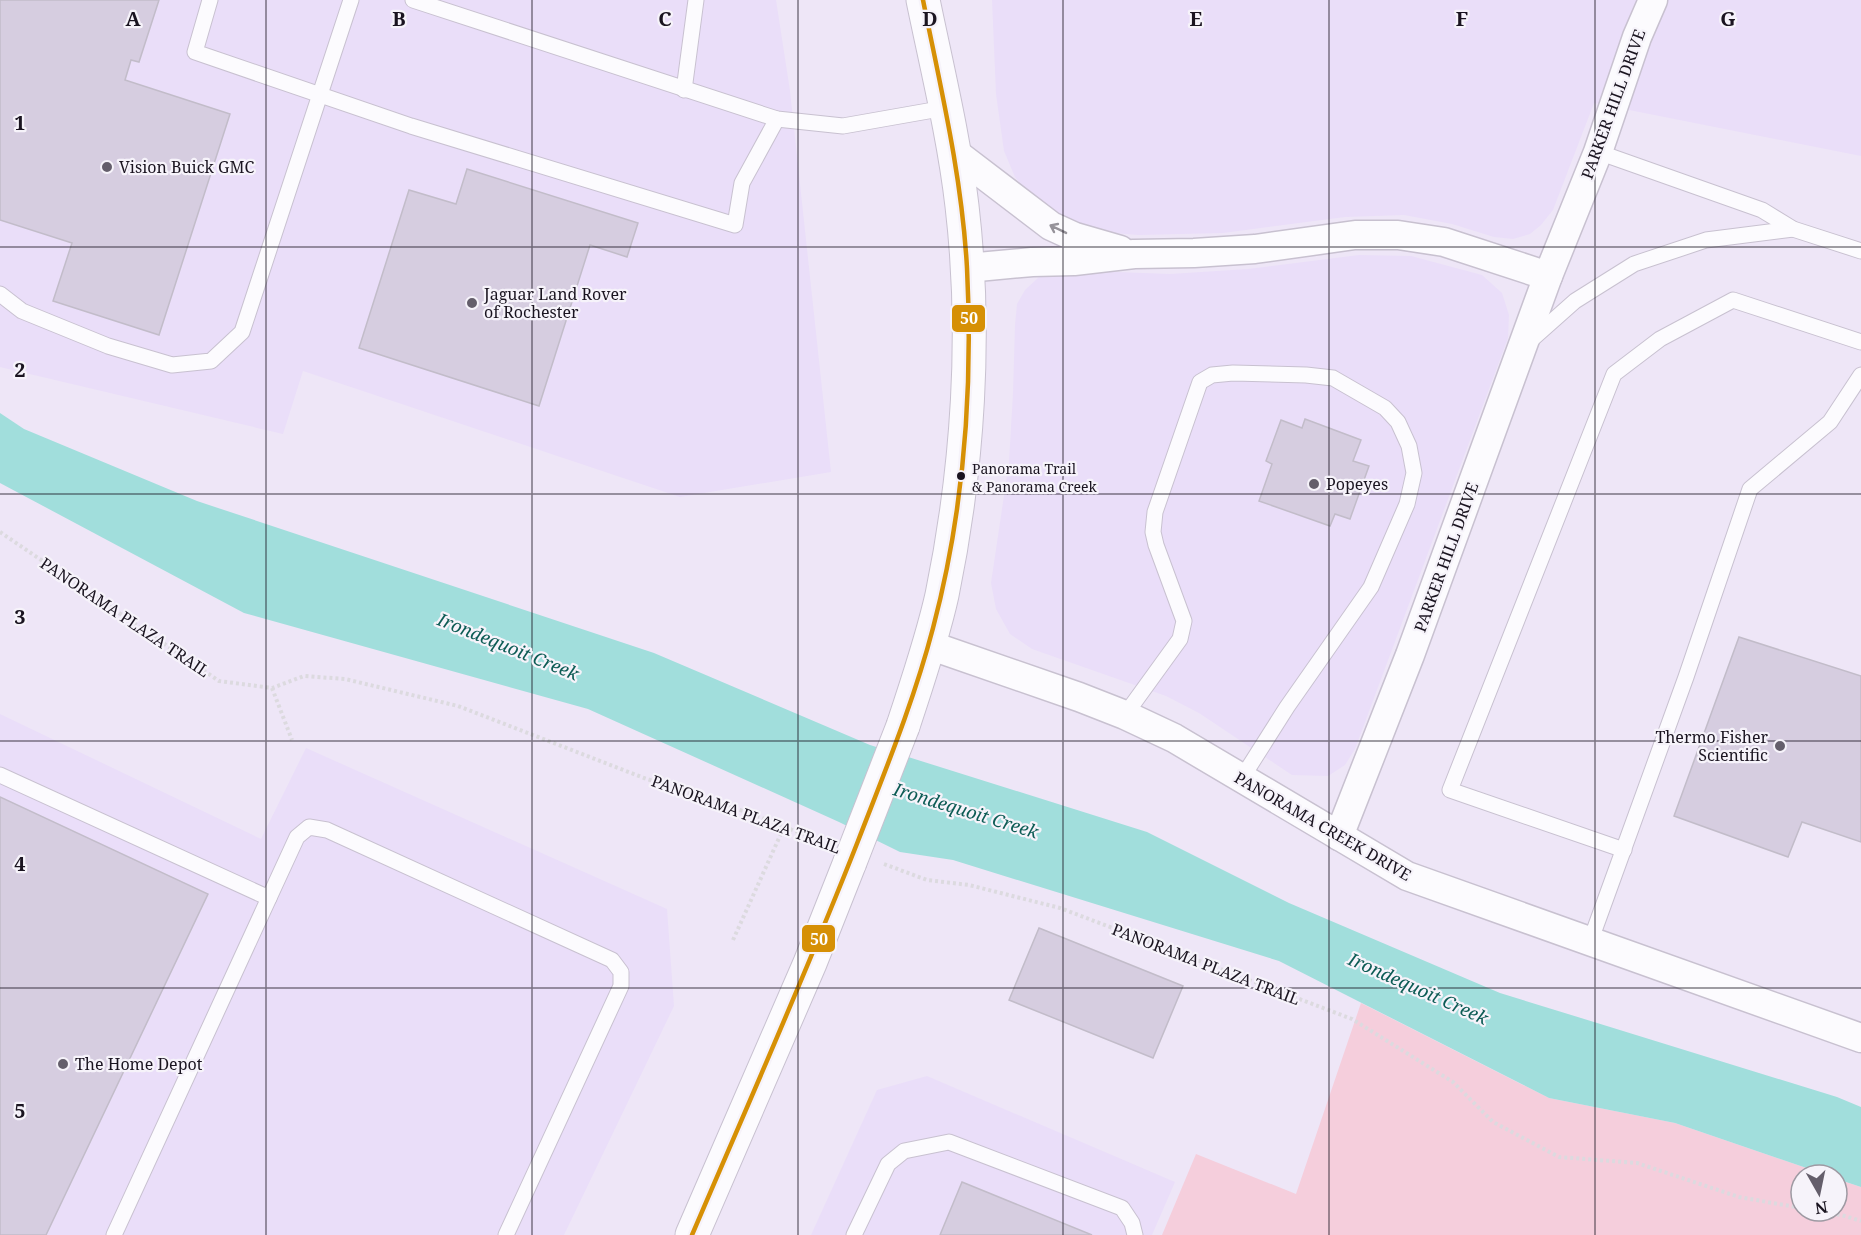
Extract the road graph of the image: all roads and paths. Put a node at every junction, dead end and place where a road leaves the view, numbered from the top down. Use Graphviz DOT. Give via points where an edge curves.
graph roads {
  1 [pos="210,0"];
  2 [pos="351,0"];
  3 [pos="413,0"];
  4 [pos="696,0"];
  5 [pos="923,0"];
  6 [pos="1653,0"];
  7 [pos="684,90"];
  8 [pos="322,94"];
  9 [pos="945,108"];
  10 [pos="777,119"];
  11 [pos="954,152"];
  12 [pos="1598,152"];
  13 [pos="1793,229"];
  14 [pos="1861,251"];
  15 [pos="1134,254"];
  16 [pos="967,267"];
  17 [pos="1548,276"];
  18 [pos="0,294"];
  19 [pos="1861,342"];
  20 [pos="1521,349"];
  21 [pos="1861,375"];
  22 [pos="0,532"];
  23 [pos="929,645"];
  24 [pos="272,688"];
  25 [pos="1125,715"];
  26 [pos="292,740"];
  27 [pos="0,774"];
  28 [pos="1242,778"];
  29 [pos="784,827"];
  30 [pos="1340,836"];
  31 [pos="1624,850"];
  32 [pos="839,853"];
  33 [pos="883,864"];
  34 [pos="269,898"];
  35 [pos="733,940"];
  36 [pos="1590,942"];
  37 [pos="1861,1038"];
  38 [pos="1789,1206"];
  39 [pos="114,1235"];
  40 [pos="506,1235"];
  41 [pos="692,1235"];
  42 [pos="854,1235"];
  43 [pos="1135,1235"];
  1 -- 8 [label="lane" via="195,52"];
  2 -- 8 [label="lane"];
  3 -- 7 [label="lane"];
  4 -- 7 [label="lane"];
  5 -- 9 [label="main road"];
  6 -- 12 [label="street, PARKER HILL DRIVE"];
  7 -- 10 [label="lane"];
  8 -- 10 [label="lane" via="411,126 735,225 742,183"];
  8 -- 18 [label="lane" via="242,332 211,361 172,365 108,346 22,311"];
  9 -- 10 [label="lane" via="843,126"];
  9 -- 11 [label="main road"];
  15 -- 11 [label="street, one-way" via="1051,226"];
  11 -- 16 [label="main road"];
  12 -- 13 [label="lane" via="1762,210"];
  12 -- 17 [label="street, PARKER HILL DRIVE"];
  13 -- 14 [label="lane"];
  13 -- 20 [label="lane" via="1706,240 1634,264 1575,301"];
  15 -- 16 [label="street"];
  15 -- 17 [label="street" via="1204,253 1355,235 1398,235 1444,242"];
  16 -- 23 [label="main road" via="968,374 959,488"];
  17 -- 20 [label="street, PARKER HILL DRIVE"];
  19 -- 31 [label="lane" via="1733,300 1660,339 1614,375 1450,790"];
  20 -- 30 [label="street, PARKER HILL DRIVE"];
  21 -- 31 [label="lane" via="1830,422 1750,489"];
  22 -- 24 [label="path, PANORAMA PLAZA TRAIL" via="219,681"];
  23 -- 25 [label="street, PANORAMA CREEK DRIVE"];
  23 -- 32 [label="main road, bridge" via="903,726"];
  24 -- 26 [label="path"];
  24 -- 29 [label="path, PANORAMA PLAZA TRAIL" via="304,676 345,679 458,706"];
  25 -- 28 [label="street, PANORAMA CREEK DRIVE"];
  25 -- 28 [label="lane" via="1180,639 1184,621 1153,532 1155,512 1200,382 1212,375 1233,373 1333,378 1385,408 1398,422 1409,446 1414,472 1407,504 1371,587"];
  27 -- 34 [label="lane"];
  28 -- 30 [label="street, PANORAMA CREEK DRIVE"];
  29 -- 32 [label="path, PANORAMA PLAZA TRAIL"];
  29 -- 35 [label="path"];
  30 -- 36 [label="street, PANORAMA CREEK DRIVE" via="1407,876"];
  31 -- 36 [label="lane"];
  32 -- 41 [label="main road" via="810,963"];
  33 -- 38 [label="path, PANORAMA PLAZA TRAIL" via="927,880 969,885 1060,908 1352,1019 1452,1082 1493,1122 1559,1157 1637,1163 1739,1197"];
  34 -- 39 [label="lane"];
  34 -- 40 [label="lane" via="297,837 309,827 327,830 612,960 621,972 621,986"];
  36 -- 37 [label="street, PANORAMA CREEK DRIVE"];
  42 -- 43 [label="lane" via="888,1164 904,1151 949,1142 1122,1208"];
}
